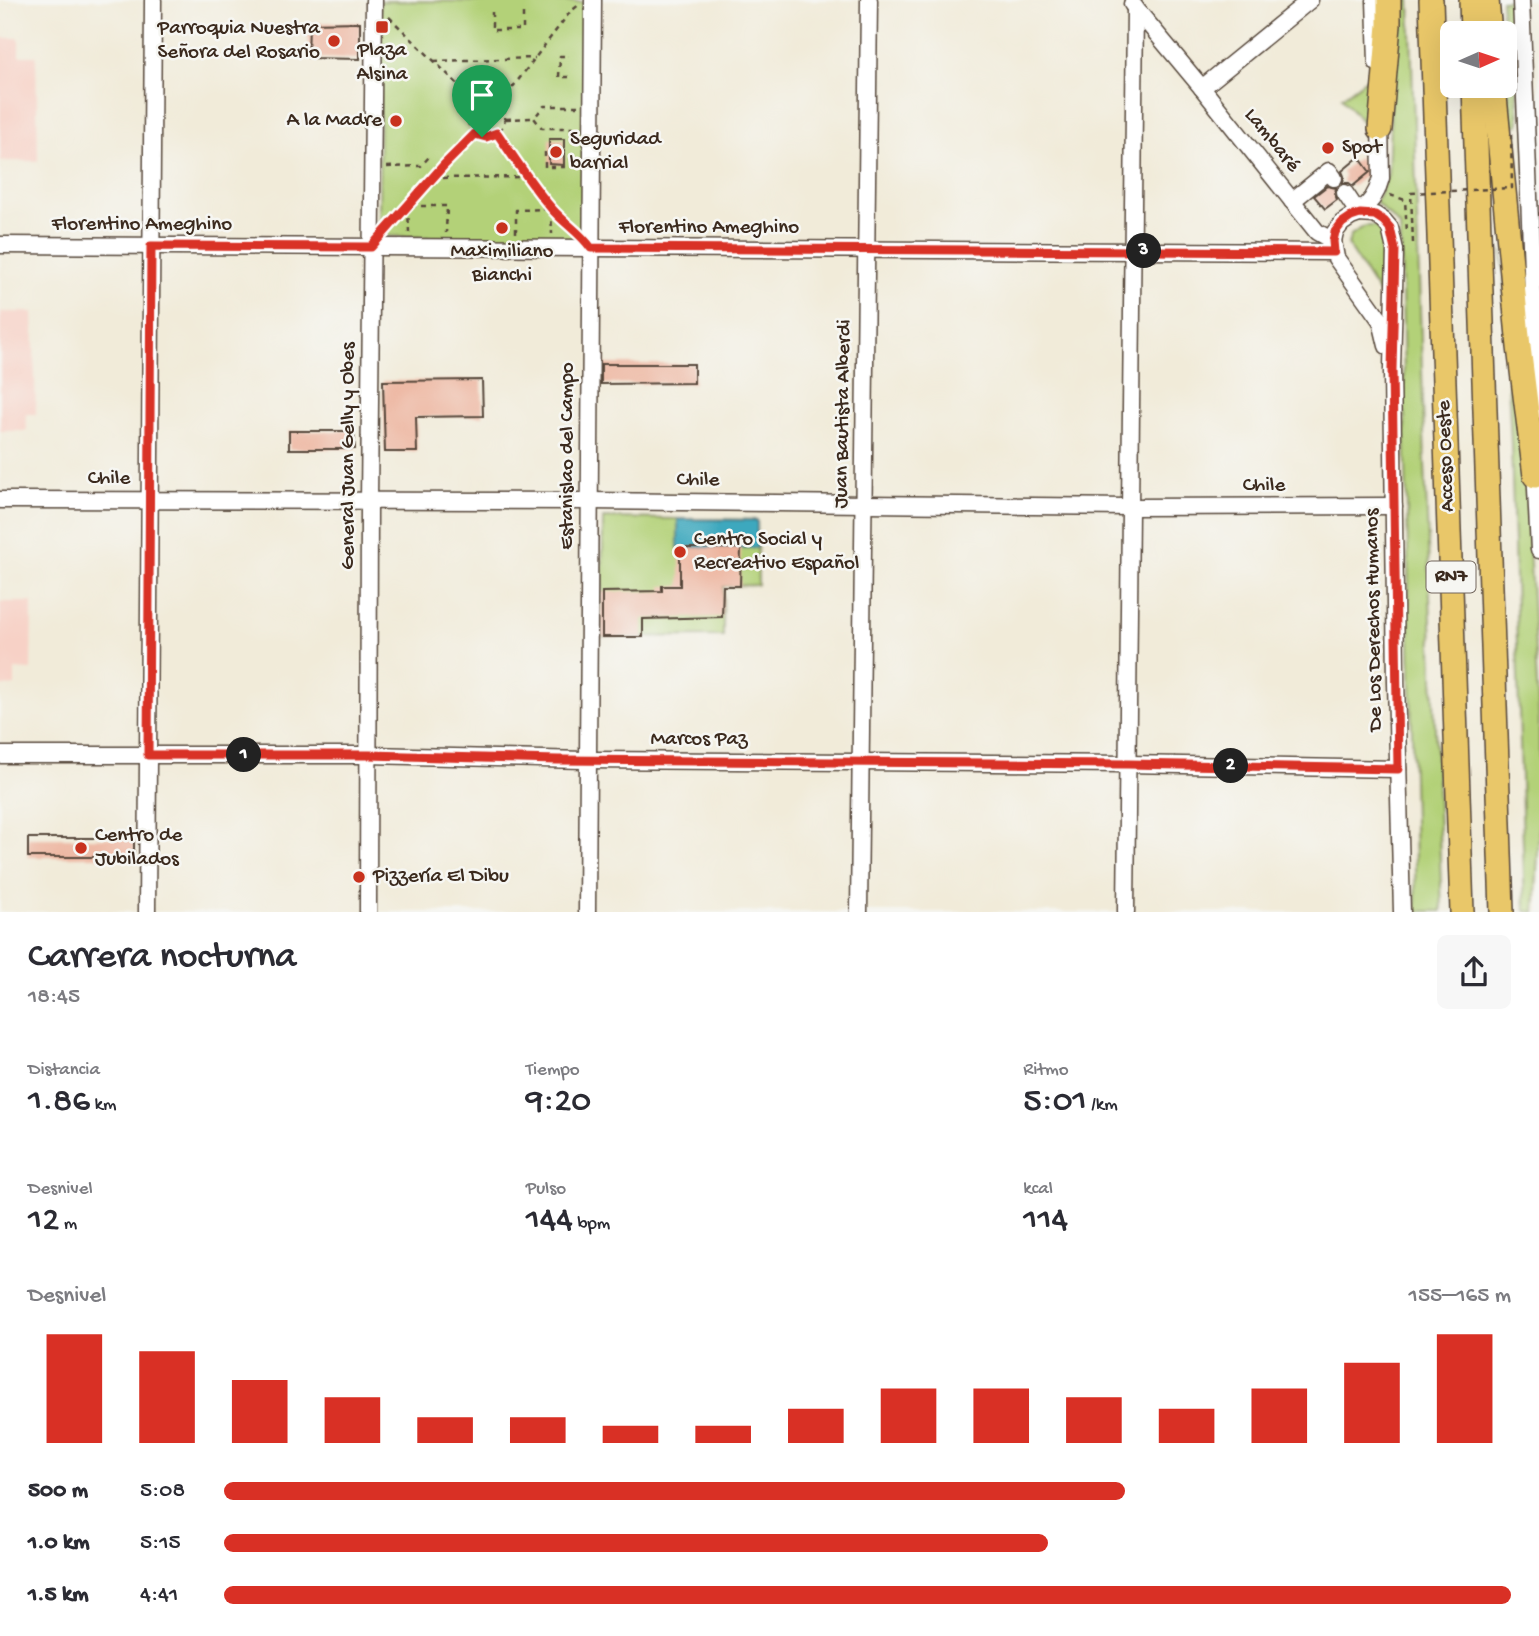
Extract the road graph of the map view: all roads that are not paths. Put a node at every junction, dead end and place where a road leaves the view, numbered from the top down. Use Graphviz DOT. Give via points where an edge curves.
graph roads {
  1 [pos="153,0"];
  2 [pos="593,0"];
  3 [pos="869,0"];
  4 [pos="1310,0"];
  5 [pos="1375,0"];
  6 [pos="1389,0"];
  7 [pos="1431,0"];
  8 [pos="1471,0"];
  9 [pos="1487,0"];
  10 [pos="1521,0"];
  11 [pos="1132,4"];
  12 [pos="379,6"];
  13 [pos="1472,21"];
  14 [pos="1489,21"];
  15 [pos="1532,76"];
  16 [pos="1202,88"];
  17 [pos="1474,98"];
  18 [pos="1495,98"];
  19 [pos="1526,125"];
  20 [pos="1380,129"];
  21 [pos="1539,137"];
  22 [pos="1334,178"];
  23 [pos="1345,193"];
  24 [pos="1292,201"];
  25 [pos="1360,214"];
  26 [pos="0,245"];
  27 [pos="151,246"];
  28 [pos="371,247"];
  29 [pos="1334,247"];
  30 [pos="591,248"];
  31 [pos="867,249"];
  32 [pos="1133,251"];
  33 [pos="1373,309"];
  34 [pos="1537,342"];
  35 [pos="1392,369"];
  36 [pos="1535,476"];
  37 [pos="0,500"];
  38 [pos="149,500"];
  39 [pos="369,501"];
  40 [pos="589,501"];
  41 [pos="864,505"];
  42 [pos="1394,506"];
  43 [pos="1129,507"];
  44 [pos="1538,517"];
  45 [pos="1539,550"];
  46 [pos="0,755"];
  47 [pos="148,755"];
  48 [pos="369,755"];
  49 [pos="587,760"];
  50 [pos="860,762"];
  51 [pos="1127,764"];
  52 [pos="1398,769"];
  53 [pos="147,912"];
  54 [pos="368,912"];
  55 [pos="587,912"];
  56 [pos="859,912"];
  57 [pos="1126,912"];
  58 [pos="1402,912"];
  59 [pos="1462,912"];
  60 [pos="1502,912"];
  1 -- 27 [label="street"];
  2 -- 30 [label="street, Estanislao del Campo"];
  3 -- 31 [label="street, Juan Bautista Alberdi"];
  4 -- 16 [label="street"];
  5 -- 20 [label="street"];
  6 -- 20 [label="highway"];
  7 -- 59 [label="highway, Acceso Oeste / RN7"];
  8 -- 13 [label="highway"];
  9 -- 14 [label="highway"];
  10 -- 15 [label="street"];
  11 -- 16 [label="street, Lambaré"];
  11 -- 32 [label="street"];
  12 -- 28 [label="street, General Juan Gelly y Obes"];
  15 -- 19 [label="street"];
  16 -- 24 [label="street, Lambaré"];
  17 -- 60 [label="highway, Acceso Oeste / RN7"];
  18 -- 36 [label="highway"];
  19 -- 21 [label="street"];
  19 -- 34 [label="street"];
  20 -- 25 [label="street" via="1381,178"];
  22 -- 24 [label="street" via="1329,171"];
  23 -- 25 [label="street"];
  24 -- 29 [label="street, Lambaré"];
  25 -- 29 [label="street" via="1342,223 1335,232"];
  25 -- 35 [label="street, De Los Derechos Humanos" via="1384,221 1394,239"];
  26 -- 27 [label="street, Florentino Ameghino"];
  27 -- 28 [label="street, Florentino Ameghino"];
  27 -- 38 [label="street"];
  28 -- 30 [label="street, Florentino Ameghino"];
  28 -- 39 [label="street, General Juan Gelly y Obes"];
  29 -- 32 [label="street, Florentino Ameghino"];
  29 -- 33 [label="street, Lambaré" via="1336,258"];
  30 -- 31 [label="street, Florentino Ameghino"];
  30 -- 40 [label="street, Estanislao del Campo"];
  31 -- 32 [label="street, Florentino Ameghino"];
  31 -- 41 [label="street, Juan Bautista Alberdi"];
  32 -- 43 [label="street"];
  33 -- 35 [label="street, De Los Derechos Humanos" via="1381,321"];
  34 -- 36 [label="street"];
  35 -- 42 [label="street, De Los Derechos Humanos"];
  36 -- 44 [label="street"];
  37 -- 38 [label="street, Chile"];
  38 -- 39 [label="street, Chile"];
  38 -- 47 [label="street"];
  39 -- 40 [label="street, Chile"];
  39 -- 48 [label="street, General Juan Gelly y Obes"];
  40 -- 41 [label="street, Chile"];
  40 -- 49 [label="street, Estanislao del Campo"];
  41 -- 43 [label="street, Chile"];
  41 -- 50 [label="street, Juan Bautista Alberdi"];
  42 -- 43 [label="street, Chile"];
  42 -- 52 [label="street, De Los Derechos Humanos"];
  43 -- 51 [label="street"];
  44 -- 45 [label="street"];
  46 -- 47 [label="street, Marcos Paz"];
  47 -- 48 [label="street, Marcos Paz"];
  47 -- 53 [label="street"];
  48 -- 49 [label="street, Marcos Paz"];
  48 -- 54 [label="street, General Juan Gelly y Obes"];
  49 -- 50 [label="street, Marcos Paz"];
  49 -- 55 [label="street, Estanislao del Campo"];
  50 -- 51 [label="street, Marcos Paz"];
  50 -- 56 [label="street, Juan Bautista Alberdi"];
  51 -- 52 [label="street, Marcos Paz"];
  51 -- 57 [label="street"];
  52 -- 58 [label="street, De Los Derechos Humanos"];
}
